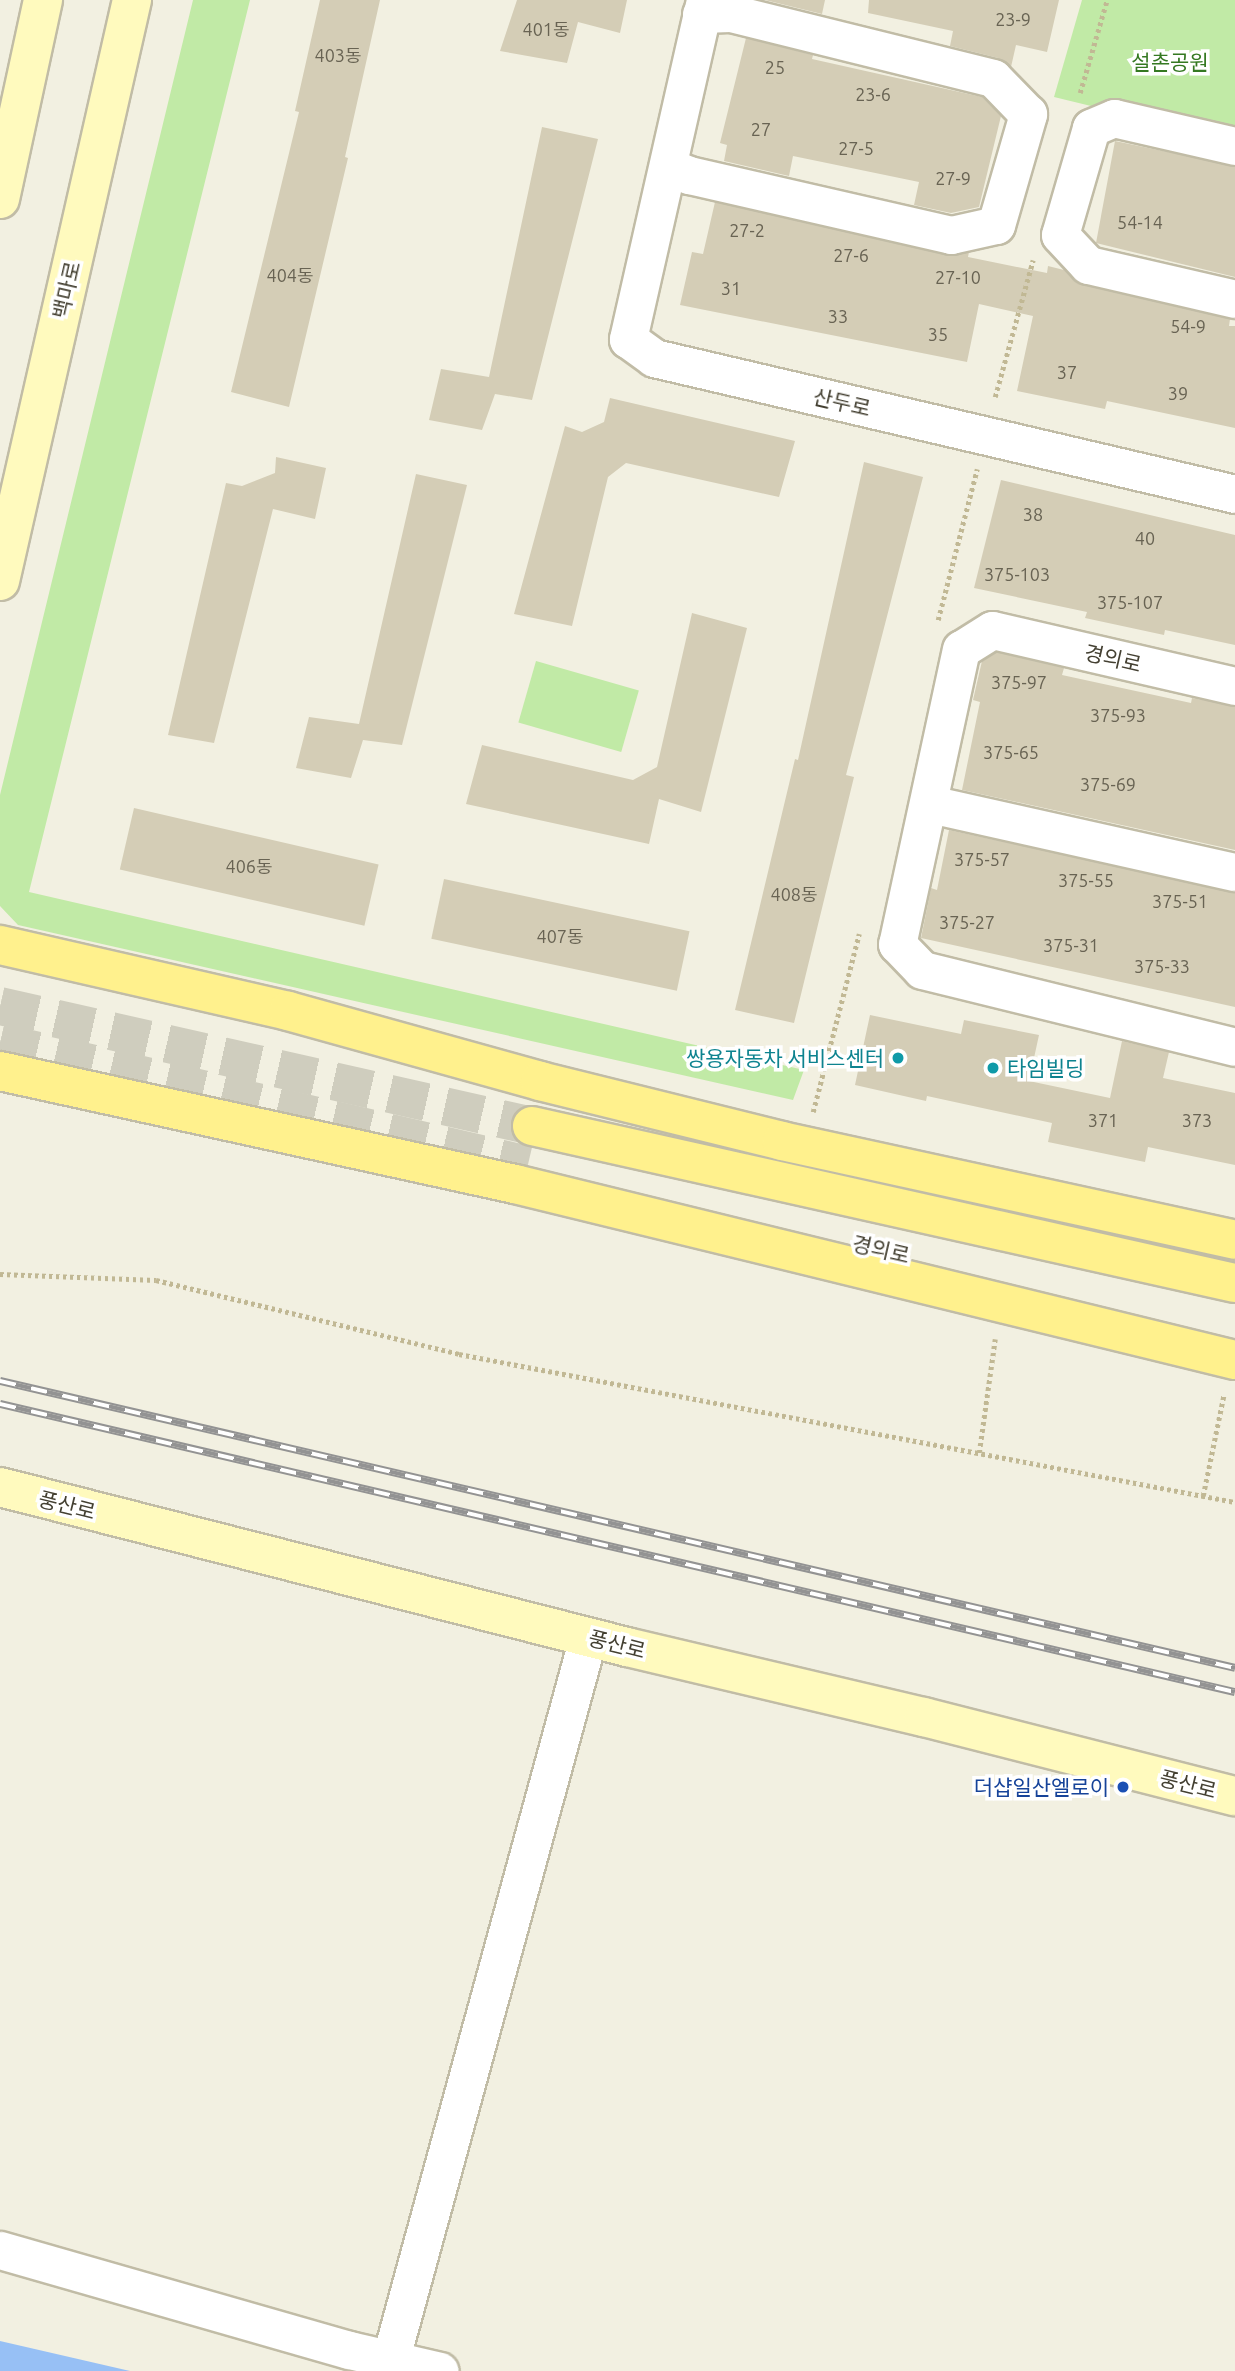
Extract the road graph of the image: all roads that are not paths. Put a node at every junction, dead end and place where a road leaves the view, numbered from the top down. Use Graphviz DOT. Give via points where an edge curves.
graph roads {
  1 [pos="43,0"];
  2 [pos="132,0"];
  3 [pos="703,7"];
  4 [pos="1235,146"];
  5 [pos="668,167"];
  6 [pos="0,199"];
  7 [pos="1235,299"];
  8 [pos="1235,494"];
  9 [pos="0,581"];
  10 [pos="1235,686"];
  11 [pos="930,804"];
  12 [pos="1235,872"];
  13 [pos="0,945"];
  14 [pos="1235,1047"];
  15 [pos="0,1071"];
  16 [pos="532,1126"];
  17 [pos="528,1166"];
  18 [pos="1235,1240"];
  19 [pos="1235,1283"];
  20 [pos="1235,1332"];
  21 [pos="1230,1371"];
  22 [pos="0,1488"];
  23 [pos="588,1637"];
  24 [pos="1235,1796"];
  25 [pos="0,2250"];
  26 [pos="390,2361"];
  27 [pos="440,2371"];
  1 -- 6 [label="street"];
  2 -- 9 [label="street, 백마로"];
  3 -- 5 [label="street, 산두로"];
  3 -- 5 [label="street, 산두로" via="993,78 1028,114 996,225 951,235"];
  4 -- 7 [label="street" via="1114,118 1091,128 1060,235 1088,265"];
  5 -- 8 [label="street, 산두로" via="628,339 654,358"];
  10 -- 11 [label="street, 경의로" via="992,630 961,649"];
  11 -- 12 [label="street"];
  11 -- 14 [label="street" via="897,944 922,971"];
  13 -- 18 [label="main road" via="288,1011 540,1081 782,1141"];
  15 -- 21 [label="main road" via="515,1184"];
  16 -- 19 [label="main road"];
  17 -- 20 [label="main road, 경의로"];
  22 -- 23 [label="street, 풍산로"];
  23 -- 24 [label="street, 풍산로"];
  23 -- 26 [label="street"];
  25 -- 26 [label="street"];
  26 -- 27 [label="street"];
}
